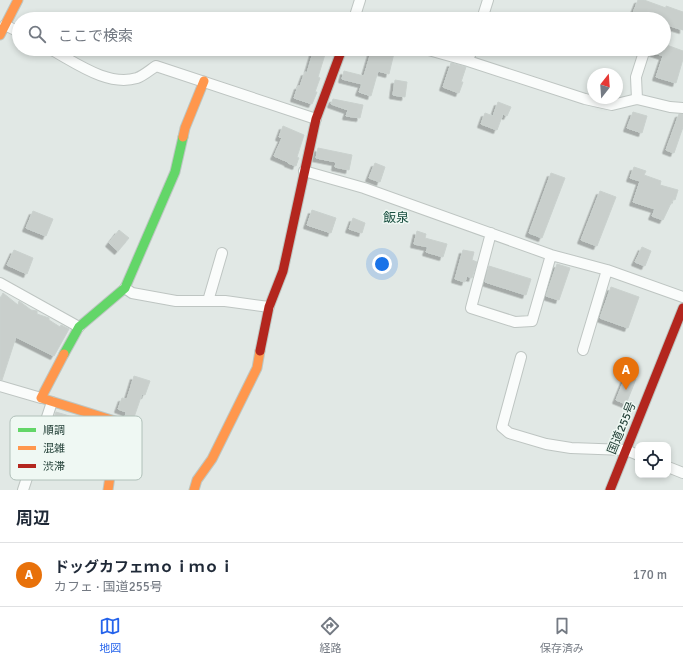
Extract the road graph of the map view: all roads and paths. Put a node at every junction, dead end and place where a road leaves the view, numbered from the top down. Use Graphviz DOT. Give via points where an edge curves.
graph roads {
  1 [pos="18,0"];
  2 [pos="360,0"];
  3 [pos="488,0"];
  4 [pos="356,12"];
  5 [pos="484,12"];
  6 [pos="5,25"];
  7 [pos="12,28"];
  8 [pos="0,35"];
  9 [pos="64,56"];
  10 [pos="339,56"];
  11 [pos="452,56"];
  12 [pos="469,56"];
  13 [pos="643,56"];
  14 [pos="468,60"];
  15 [pos="204,81"];
  16 [pos="637,99"];
  17 [pos="683,108"];
  18 [pos="316,119"];
  19 [pos="304,172"];
  20 [pos="491,233"];
  21 [pos="222,253"];
  22 [pos="551,255"];
  23 [pos="607,270"];
  24 [pos="0,283"];
  25 [pos="125,288"];
  26 [pos="683,297"];
  27 [pos="208,301"];
  28 [pos="269,307"];
  29 [pos="683,308"];
  30 [pos="79,327"];
  31 [pos="583,350"];
  32 [pos="521,357"];
  33 [pos="0,386"];
  34 [pos="40,398"];
  35 [pos="52,402"];
  36 [pos="47,416"];
  37 [pos="98,416"];
  38 [pos="626,450"];
  39 [pos="635,454"];
  40 [pos="671,468"];
  41 [pos="683,473"];
  42 [pos="26,480"];
  43 [pos="109,480"];
  44 [pos="23,490"];
  45 [pos="108,490"];
  46 [pos="194,490"];
  47 [pos="610,490"];
  1 -- 6 [label="main road"];
  2 -- 4 [label="street"];
  3 -- 5 [label="street"];
  6 -- 7 [label="street"];
  6 -- 8 [label="main road"];
  9 -- 15 [label="street" via="111,79 138,78 156,66"];
  10 -- 18 [label="main road"];
  11 -- 14 [label="street"];
  12 -- 14 [label="street"];
  13 -- 16 [label="street" via="636,77"];
  14 -- 16 [label="street" via="585,99 612,105"];
  15 -- 18 [label="street"];
  15 -- 25 [label="main road" via="186,128 175,172"];
  16 -- 17 [label="street"];
  18 -- 19 [label="main road"];
  19 -- 20 [label="street" via="364,188"];
  19 -- 28 [label="main road" via="283,271"];
  20 -- 22 [label="street"];
  20 -- 22 [label="street" via="471,308 515,322 532,321"];
  21 -- 27 [label="street"];
  22 -- 23 [label="street"];
  23 -- 26 [label="street"];
  23 -- 31 [label="street"];
  24 -- 30 [label="street"];
  25 -- 27 [label="street" via="132,293 176,301"];
  25 -- 30 [label="main road"];
  27 -- 28 [label="street"];
  28 -- 46 [label="main road" via="256,368 212,459 197,480"];
  29 -- 38 [label="main road, 国道255号"];
  30 -- 34 [label="main road"];
  32 -- 38 [label="street" via="502,427 509,433 546,444 571,448"];
  33 -- 34 [label="street"];
  34 -- 35 [label="main road"];
  35 -- 36 [label="street"];
  35 -- 37 [label="main road"];
  38 -- 39 [label="street"];
  38 -- 47 [label="main road, 国道255号"];
  40 -- 41 [label="street"];
  42 -- 44 [label="street"];
  43 -- 45 [label="main road"];
}
